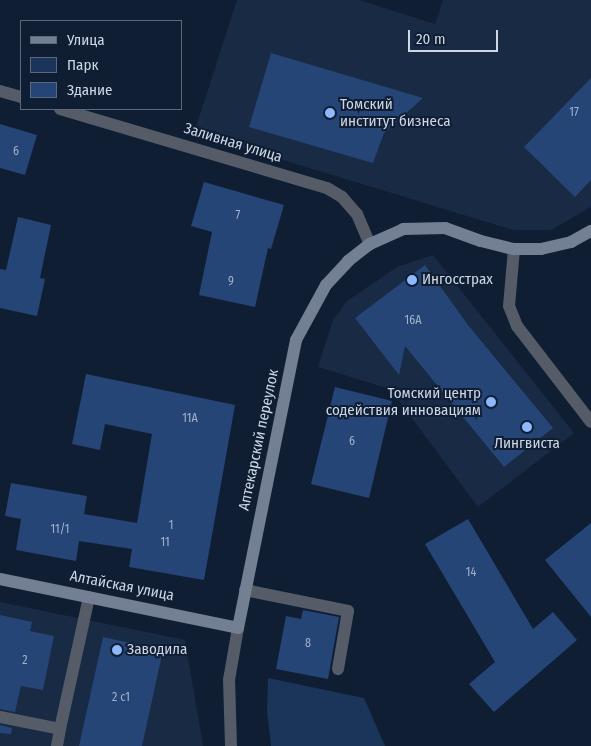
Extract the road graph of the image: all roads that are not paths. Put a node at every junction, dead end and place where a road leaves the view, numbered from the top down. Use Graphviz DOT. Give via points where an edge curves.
graph roads {
  1 [pos="0,91"];
  2 [pos="20,97"];
  3 [pos="63,110"];
  4 [pos="591,232"];
  5 [pos="370,244"];
  6 [pos="514,249"];
  7 [pos="591,422"];
  8 [pos="0,579"];
  9 [pos="245,590"];
  10 [pos="90,597"];
  11 [pos="238,628"];
  12 [pos="338,669"];
  13 [pos="0,717"];
  14 [pos="60,729"];
  15 [pos="57,746"];
  16 [pos="231,746"];
  1 -- 2 [label="street"];
  3 -- 5 [label="street, Заливная улица" via="327,188 342,197 357,214"];
  4 -- 6 [label="main road" via="571,242"];
  5 -- 6 [label="main road, Аптекарский переулок" via="404,229 445,228 482,242"];
  5 -- 9 [label="main road, Аптекарский переулок" via="348,261 326,285 296,340"];
  6 -- 7 [label="street" via="509,306 517,326"];
  8 -- 10 [label="main road, Алтайская улица"];
  9 -- 11 [label="main road, Аптекарский переулок"];
  9 -- 12 [label="street" via="348,611"];
  10 -- 11 [label="main road, Алтайская улица"];
  10 -- 14 [label="street"];
  11 -- 16 [label="street, Аптекарский переулок" via="229,680"];
  13 -- 14 [label="street"];
  14 -- 15 [label="street"];
}
